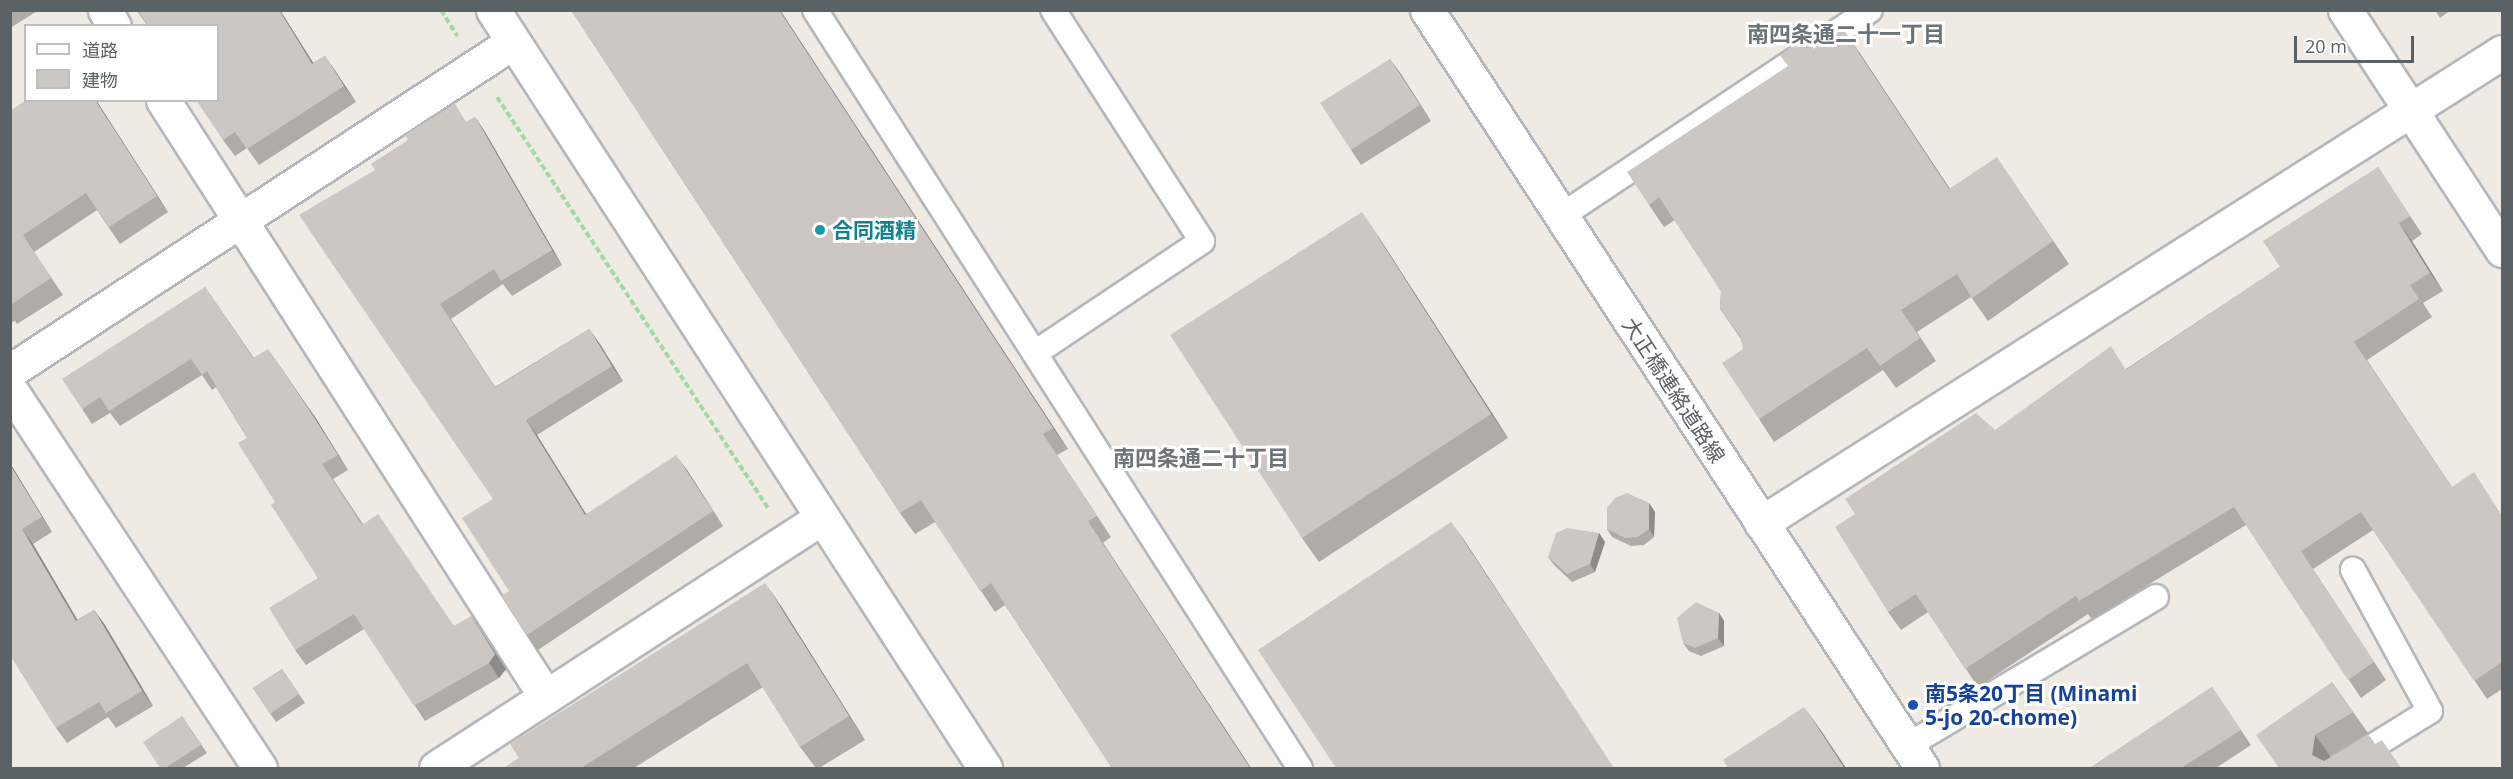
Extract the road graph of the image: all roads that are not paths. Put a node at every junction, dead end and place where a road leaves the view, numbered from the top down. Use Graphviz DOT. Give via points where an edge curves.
graph roads {
  1 [pos="105,10"];
  2 [pos="493,10"];
  3 [pos="815,10"];
  4 [pos="1053,10"];
  5 [pos="1427,10"];
  6 [pos="1870,10"];
  7 [pos="2345,10"];
  8 [pos="113,24"];
  9 [pos="513,42"];
  10 [pos="2502,52"];
  11 [pos="165,102"];
  12 [pos="2412,111"];
  13 [pos="1561,216"];
  14 [pos="242,221"];
  15 [pos="2502,250"];
  16 [pos="1035,353"];
  17 [pos="10,371"];
  18 [pos="10,389"];
  19 [pos="822,517"];
  20 [pos="1761,523"];
  21 [pos="2353,570"];
  22 [pos="2156,597"];
  23 [pos="546,697"];
  24 [pos="1914,757"];
  25 [pos="261,768"];
  26 [pos="436,768"];
  27 [pos="985,768"];
  28 [pos="1300,768"];
  29 [pos="2338,768"];
  1 -- 8 [label="street"];
  2 -- 9 [label="street"];
  3 -- 16 [label="lane"];
  4 -- 16 [label="lane" via="1202,242"];
  5 -- 13 [label="street, 大正橋連絡道路線"];
  6 -- 13 [label="lane"];
  7 -- 12 [label="street"];
  9 -- 14 [label="street"];
  9 -- 19 [label="street"];
  10 -- 12 [label="street"];
  11 -- 14 [label="street"];
  12 -- 15 [label="street"];
  12 -- 20 [label="street"];
  13 -- 20 [label="street, 大正橋連絡道路線"];
  14 -- 17 [label="street"];
  14 -- 23 [label="street"];
  16 -- 28 [label="lane"];
  18 -- 25 [label="street"];
  19 -- 23 [label="street"];
  19 -- 27 [label="street"];
  20 -- 24 [label="street, 大正橋連絡道路線"];
  21 -- 29 [label="lane" via="2430,711"];
  22 -- 24 [label="lane"];
  23 -- 26 [label="street"];
}
